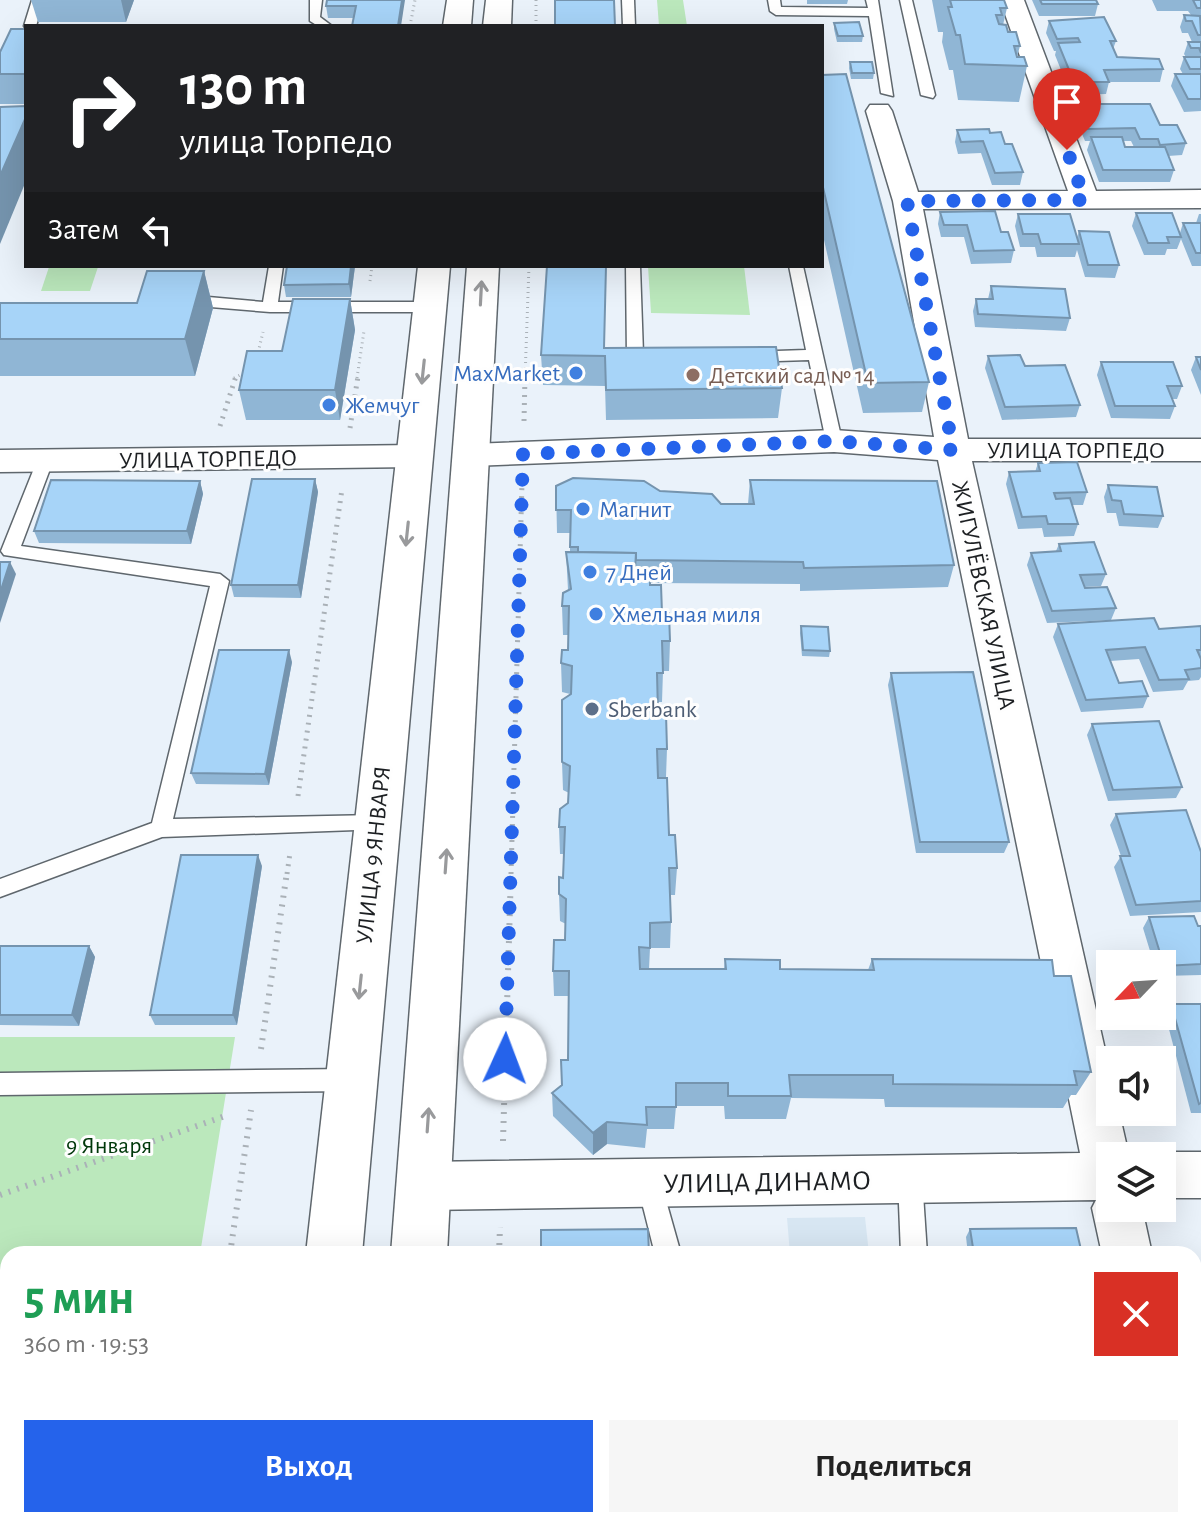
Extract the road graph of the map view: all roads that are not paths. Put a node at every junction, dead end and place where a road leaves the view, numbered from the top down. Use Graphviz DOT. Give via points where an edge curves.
graph roads {
  1 [pos="38,0"];
  2 [pos="316,0"];
  3 [pos="460,0"];
  4 [pos="499,0"];
  5 [pos="628,0"];
  6 [pos="906,0"];
  7 [pos="1012,0"];
  8 [pos="775,5"];
  9 [pos="873,6"];
  10 [pos="31,24"];
  11 [pos="323,24"];
  12 [pos="457,24"];
  13 [pos="497,24"];
  14 [pos="629,24"];
  15 [pos="928,95"];
  16 [pos="884,102"];
  17 [pos="1201,199"];
  18 [pos="1085,200"];
  19 [pos="907,201"];
  20 [pos="276,268"];
  21 [pos="434,268"];
  22 [pos="483,268"];
  23 [pos="633,268"];
  24 [pos="796,268"];
  25 [pos="174,300"];
  26 [pos="270,307"];
  27 [pos="430,307"];
  28 [pos="815,355"];
  29 [pos="740,357"];
  30 [pos="665,358"];
  31 [pos="834,441"];
  32 [pos="953,450"];
  33 [pos="1201,450"];
  34 [pos="472,455"];
  35 [pos="415,456"];
  36 [pos="0,461"];
  37 [pos="45,461"];
  38 [pos="376,823"];
  39 [pos="161,828"];
  40 [pos="0,888"];
  41 [pos="351,1080"];
  42 [pos="0,1084"];
  43 [pos="1102,1142"];
  44 [pos="1176,1175"];
  45 [pos="1201,1175"];
  46 [pos="1096,1177"];
  47 [pos="910,1179"];
  48 [pos="649,1183"];
  49 [pos="424,1186"];
  50 [pos="1120,1222"];
  51 [pos="335,1246"];
  52 [pos="420,1246"];
  53 [pos="666,1246"];
  54 [pos="914,1246"];
  55 [pos="1125,1246"];
  1 -- 10 [label="lane"];
  2 -- 11 [label="lane" via="314,18"];
  3 -- 12 [label="main road"];
  4 -- 13 [label="main road"];
  5 -- 14 [label="lane"];
  6 -- 15 [label="lane"];
  7 -- 18 [label="street"];
  8 -- 9 [label="lane"];
  9 -- 16 [label="lane"];
  16 -- 19 [label="street, ЖИГУЛЁВСКАЯ УЛИЦА"];
  17 -- 18 [label="street"];
  18 -- 19 [label="street"];
  19 -- 32 [label="street, ЖИГУЛЁВСКАЯ УЛИЦА"];
  20 -- 26 [label="lane"];
  21 -- 27 [label="main road, УЛИЦА 9 ЯНВАРЯ"];
  34 -- 22 [label="main road, one-way"];
  23 -- 30 [label="lane" via="635,359"];
  24 -- 28 [label="lane"];
  25 -- 26 [label="lane"];
  26 -- 27 [label="lane"];
  27 -- 35 [label="main road, УЛИЦА 9 ЯНВАРЯ, one-way"];
  28 -- 29 [label="lane"];
  28 -- 31 [label="lane"];
  31 -- 32 [label="street, УЛИЦА ТОРПЕДО"];
  31 -- 34 [label="street, УЛИЦА ТОРПЕДО"];
  32 -- 33 [label="street, УЛИЦА ТОРПЕДО"];
  32 -- 43 [label="street, ЖИГУЛЁВСКАЯ УЛИЦА"];
  34 -- 35 [label="main road"];
  49 -- 34 [label="main road, one-way"];
  35 -- 37 [label="street, УЛИЦА ТОРПЕДО"];
  35 -- 38 [label="main road, УЛИЦА 9 ЯНВАРЯ, one-way"];
  36 -- 37 [label="street, УЛИЦА ТОРПЕДО"];
  37 -- 39 [label="lane" via="10,551 220,581"];
  38 -- 39 [label="lane"];
  38 -- 41 [label="main road, УЛИЦА 9 ЯНВАРЯ, one-way"];
  39 -- 40 [label="lane"];
  41 -- 42 [label="lane"];
  41 -- 51 [label="main road, УЛИЦА 9 ЯНВАРЯ"];
  44 -- 45 [label="street"];
  46 -- 47 [label="street, УЛИЦА ДИНАМО"];
  47 -- 48 [label="street, УЛИЦА ДИНАМО"];
  47 -- 54 [label="lane"];
  48 -- 49 [label="street, УЛИЦА ДИНАМО"];
  48 -- 53 [label="lane"];
  49 -- 52 [label="main road"];
  50 -- 55 [label="street"];
}
